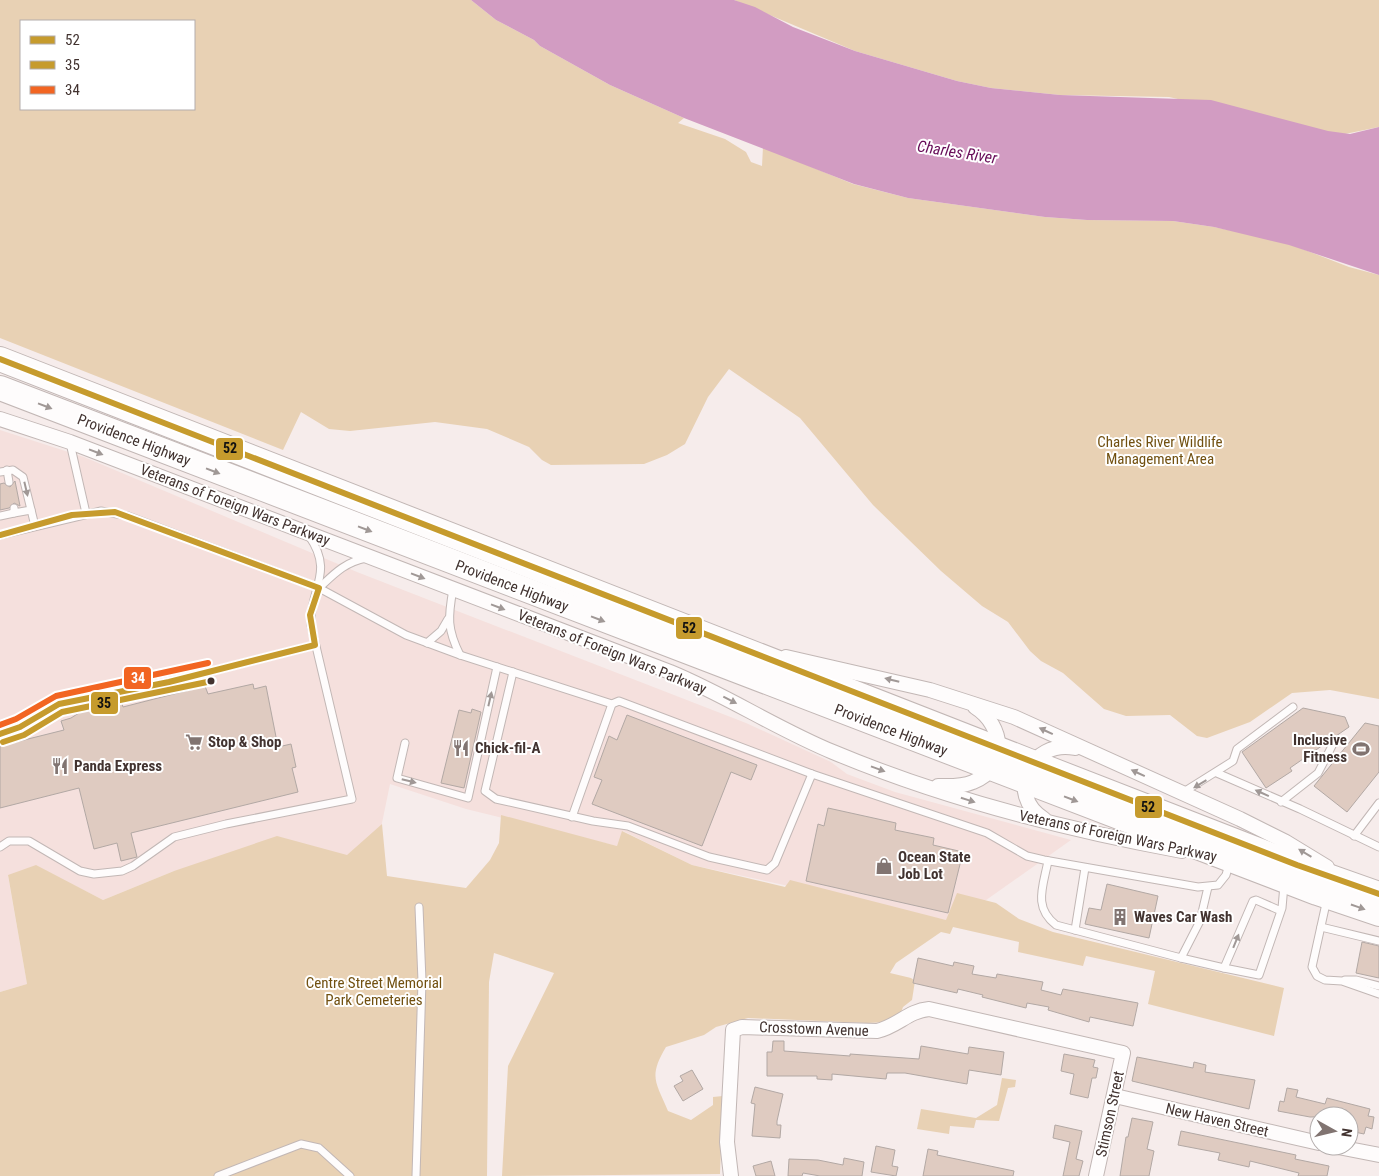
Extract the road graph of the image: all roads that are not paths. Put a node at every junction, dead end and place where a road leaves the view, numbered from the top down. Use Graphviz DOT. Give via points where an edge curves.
graph roads {
  1 [pos="0,359"];
  2 [pos="0,388"];
  3 [pos="0,419"];
  4 [pos="70,442"];
  5 [pos="4,471"];
  6 [pos="9,482"];
  7 [pos="31,510"];
  8 [pos="86,513"];
  9 [pos="0,516"];
  10 [pos="34,526"];
  11 [pos="308,533"];
  12 [pos="0,535"];
  13 [pos="371,558"];
  14 [pos="319,588"];
  15 [pos="453,589"];
  16 [pos="448,618"];
  17 [pos="427,643"];
  18 [pos="315,645"];
  19 [pos="736,647"];
  20 [pos="460,655"];
  21 [pos="497,667"];
  22 [pos="513,672"];
  23 [pos="964,700"];
  24 [pos="612,704"];
  25 [pos="1293,707"];
  26 [pos="0,734"];
  27 [pos="405,743"];
  28 [pos="1333,744"];
  29 [pos="1090,752"];
  30 [pos="994,759"];
  31 [pos="1029,772"];
  32 [pos="1217,773"];
  33 [pos="812,774"];
  34 [pos="922,784"];
  35 [pos="1182,794"];
  36 [pos="1281,802"];
  37 [pos="1379,803"];
  38 [pos="572,816"];
  39 [pos="1060,826"];
  40 [pos="1354,836"];
  41 [pos="0,847"];
  42 [pos="1379,847"];
  43 [pos="1230,860"];
  44 [pos="1048,861"];
  45 [pos="1085,868"];
  46 [pos="1285,880"];
  47 [pos="1208,887"];
  48 [pos="1370,891"];
  49 [pos="1328,897"];
  50 [pos="419,907"];
  51 [pos="1281,911"];
  52 [pos="1379,914"];
  53 [pos="1321,927"];
  54 [pos="1075,930"];
  55 [pos="1379,941"];
  56 [pos="1181,958"];
  57 [pos="1224,968"];
  58 [pos="1342,981"];
  59 [pos="1379,986"];
  60 [pos="1379,994"];
  61 [pos="1123,1052"];
  62 [pos="1115,1096"];
  63 [pos="1309,1141"];
  64 [pos="1359,1151"];
  65 [pos="1379,1155"];
  66 [pos="218,1176"];
  67 [pos="350,1176"];
  68 [pos="416,1176"];
  69 [pos="731,1176"];
  70 [pos="1096,1176"];
  1 -- 19 [label="highway, Providence Highway"];
  2 -- 30 [label="highway, Providence Highway, one-way"];
  3 -- 4 [label="street, Veterans of Foreign Wars Parkway"];
  4 -- 8 [label="lane"];
  4 -- 11 [label="street, Veterans of Foreign Wars Parkway, one-way"];
  5 -- 6 [label="lane"];
  5 -- 7 [label="lane, one-way" via="12,470 23,477"];
  7 -- 9 [label="lane" via="14,510"];
  7 -- 10 [label="lane"];
  8 -- 10 [label="lane"];
  8 -- 14 [label="lane" via="101,510 128,516"];
  10 -- 12 [label="lane"];
  11 -- 13 [label="street, Veterans of Foreign Wars Parkway"];
  11 -- 14 [label="lane" via="319,553"];
  13 -- 14 [label="lane" via="350,562"];
  13 -- 15 [label="street, Veterans of Foreign Wars Parkway, one-way"];
  14 -- 17 [label="lane" via="400,633"];
  14 -- 18 [label="lane" via="310,615"];
  15 -- 16 [label="lane"];
  15 -- 34 [label="street, Veterans of Foreign Wars Parkway, one-way" via="689,680 813,744"];
  16 -- 17 [label="lane" via="441,631"];
  16 -- 20 [label="lane" via="451,637"];
  17 -- 20 [label="lane"];
  18 -- 26 [label="lane" via="169,682 59,704 20,727"];
  18 -- 41 [label="lane" via="352,799 226,824 174,838 134,866 94,874 80,871 29,841 9,841"];
  23 -- 19 [label="street, Veterans of Foreign Wars Parkway, one-way" via="830,665"];
  19 -- 30 [label="highway, Providence Highway"];
  20 -- 21 [label="lane"];
  21 -- 22 [label="lane"];
  27 -- 21 [label="lane, one-way" via="397,778 468,798"];
  22 -- 24 [label="lane"];
  22 -- 38 [label="lane" via="485,791 496,799"];
  29 -- 23 [label="street, Veterans of Foreign Wars Parkway, one-way" via="1014,717"];
  23 -- 30 [label="street" via="989,718 998,738"];
  24 -- 33 [label="lane" via="619,701 629,704"];
  24 -- 38 [label="lane"];
  25 -- 32 [label="lane" via="1237,749 1233,761"];
  28 -- 36 [label="lane" via="1318,773"];
  29 -- 31 [label="street" via="1058,747 1039,756"];
  35 -- 29 [label="street, Veterans of Foreign Wars Parkway, one-way"];
  30 -- 31 [label="highway, Veterans of Foreign Wars Parkway"];
  30 -- 34 [label="street" via="983,776 963,785"];
  31 -- 39 [label="street" via="1027,802 1044,819"];
  31 -- 43 [label="highway, Veterans of Foreign Wars Parkway, one-way"];
  31 -- 48 [label="highway, Veterans of Foreign Wars Parkway"];
  32 -- 35 [label="lane, one-way"];
  36 -- 32 [label="lane, one-way"];
  33 -- 38 [label="lane" via="775,863 767,870 709,857 628,826"];
  33 -- 44 [label="lane" via="987,833 1027,856"];
  34 -- 39 [label="street, Veterans of Foreign Wars Parkway, one-way"];
  48 -- 35 [label="street, Veterans of Foreign Wars Parkway, one-way" via="1279,838"];
  36 -- 40 [label="lane"];
  37 -- 40 [label="lane"];
  39 -- 43 [label="street, Veterans of Foreign Wars Parkway"];
  40 -- 42 [label="lane"];
  43 -- 46 [label="highway, Veterans of Foreign Wars Parkway"];
  43 -- 47 [label="lane" via="1226,875 1218,885"];
  44 -- 45 [label="lane"];
  44 -- 54 [label="lane" via="1041,908 1056,925"];
  45 -- 47 [label="lane"];
  45 -- 54 [label="lane"];
  46 -- 49 [label="highway, Veterans of Foreign Wars Parkway"];
  46 -- 51 [label="lane"];
  47 -- 56 [label="lane" via="1200,921"];
  49 -- 52 [label="highway, Veterans of Foreign Wars Parkway, one-way"];
  49 -- 53 [label="lane"];
  50 -- 68 [label="lane" via="422,981"];
  57 -- 51 [label="lane, one-way" via="1253,901"];
  51 -- 57 [label="lane" via="1260,976"];
  53 -- 55 [label="lane"];
  53 -- 58 [label="lane" via="1312,968 1325,980"];
  54 -- 56 [label="lane"];
  56 -- 57 [label="lane"];
  58 -- 59 [label="lane" via="1356,980"];
  58 -- 60 [label="lane"];
  61 -- 62 [label="street, Stimson Street"];
  61 -- 69 [label="street, Crosstown Avenue" via="929,1009 913,1012 894,1026 877,1031 737,1027 731,1038 727,1142"];
  62 -- 63 [label="street, New Haven Street"];
  62 -- 70 [label="street, Stimson Street"];
  64 -- 65 [label="street"];
  66 -- 67 [label="lane" via="301,1144 319,1148"];
}
